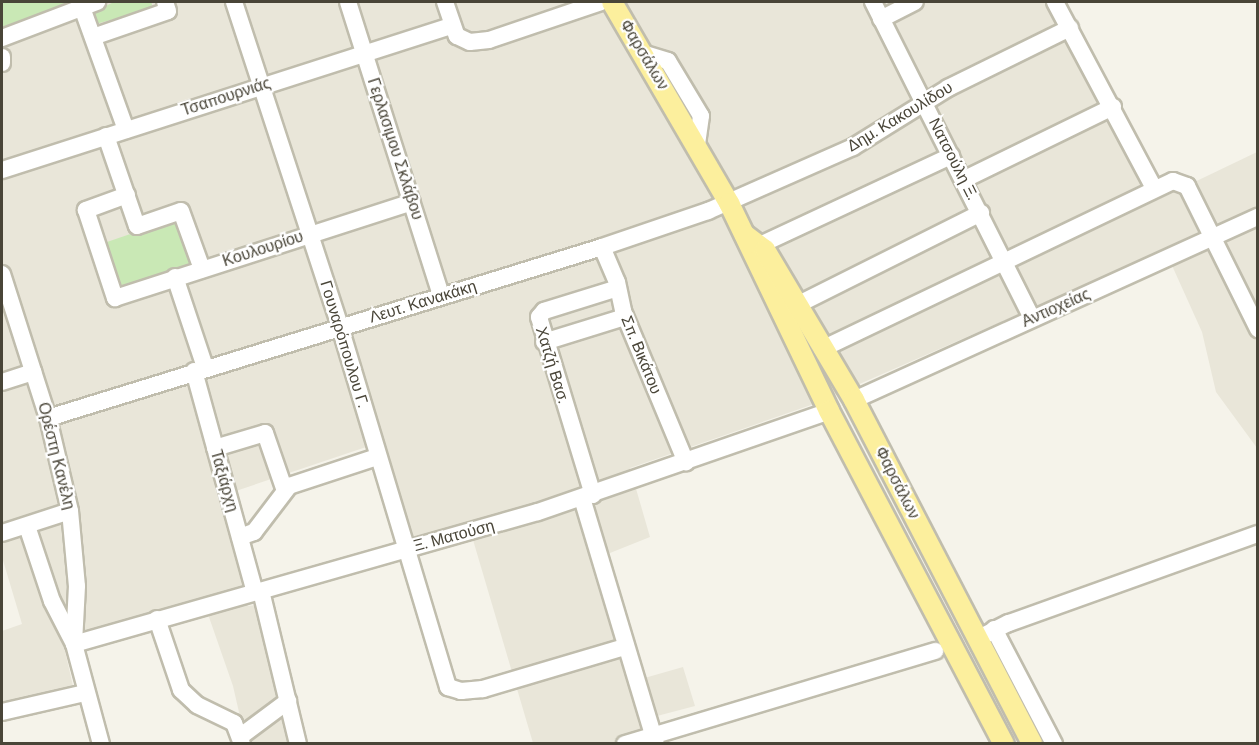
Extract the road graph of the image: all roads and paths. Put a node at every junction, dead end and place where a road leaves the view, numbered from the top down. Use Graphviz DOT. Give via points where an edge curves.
graph roads {
  1 [pos="165,2"];
  2 [pos="234,2"];
  3 [pos="348,2"];
  4 [pos="445,2"];
  5 [pos="601,2"];
  6 [pos="612,2"];
  7 [pos="873,2"];
  8 [pos="915,2"];
  9 [pos="1056,2"];
  10 [pos="86,3"];
  11 [pos="882,19"];
  12 [pos="452,26"];
  13 [pos="1070,28"];
  14 [pos="93,37"];
  15 [pos="2,38"];
  16 [pos="364,53"];
  17 [pos="2,57"];
  18 [pos="2,63"];
  19 [pos="261,86"];
  20 [pos="924,103"];
  21 [pos="1113,107"];
  22 [pos="126,130"];
  23 [pos="106,136"];
  24 [pos="951,156"];
  25 [pos="2,170"];
  26 [pos="963,180"];
  27 [pos="1154,188"];
  28 [pos="127,195"];
  29 [pos="412,202"];
  30 [pos="729,203"];
  31 [pos="981,213"];
  32 [pos="1257,217"];
  33 [pos="310,234"];
  34 [pos="1213,238"];
  35 [pos="753,240"];
  36 [pos="602,247"];
  37 [pos="1006,262"];
  38 [pos="202,269"];
  39 [pos="2,273"];
  40 [pos="175,277"];
  41 [pos="618,288"];
  42 [pos="441,296"];
  43 [pos="797,305"];
  44 [pos="625,317"];
  45 [pos="1032,318"];
  46 [pos="340,327"];
  47 [pos="1257,329"];
  48 [pos="544,342"];
  49 [pos="822,349"];
  50 [pos="199,369"];
  51 [pos="33,372"];
  52 [pos="2,382"];
  53 [pos="854,400"];
  54 [pos="829,411"];
  55 [pos="48,418"];
  56 [pos="215,448"];
  57 [pos="377,457"];
  58 [pos="686,462"];
  59 [pos="285,491"];
  60 [pos="587,496"];
  61 [pos="70,511"];
  62 [pos="27,526"];
  63 [pos="2,533"];
  64 [pos="1257,534"];
  65 [pos="240,537"];
  66 [pos="405,549"];
  67 [pos="258,591"];
  68 [pos="157,619"];
  69 [pos="986,634"];
  70 [pos="74,644"];
  71 [pos="625,647"];
  72 [pos="935,651"];
  73 [pos="85,693"];
  74 [pos="288,701"];
  75 [pos="2,712"];
  76 [pos="654,739"];
  77 [pos="242,740"];
  78 [pos="1003,743"];
  79 [pos="101,744"];
  80 [pos="298,744"];
  81 [pos="625,744"];
  82 [pos="1032,744"];
  83 [pos="1054,744"];
  1 -- 14 [label="street" via="168,11"];
  2 -- 19 [label="street, Γουναρόπουλου Γ."];
  3 -- 16 [label="street, Γερλασιμου Σκλάβου"];
  4 -- 12 [label="street"];
  5 -- 12 [label="street" via="489,40 470,42 457,36"];
  6 -- 30 [label="main road, Φαρσάλων"];
  7 -- 11 [label="street, Νατσούλη Ξ."];
  8 -- 11 [label="street"];
  9 -- 13 [label="street"];
  10 -- 14 [label="street"];
  10 -- 15 [label="street"];
  11 -- 20 [label="street, Νατσούλη Ξ."];
  12 -- 16 [label="street, Τσαπουρνιάς"];
  13 -- 20 [label="street, Δημ. Κακουλίδου"];
  13 -- 21 [label="street"];
  14 -- 22 [label="street"];
  16 -- 19 [label="street, Τσαπουρνιάς"];
  16 -- 29 [label="street, Γερλασιμου Σκλάβου"];
  17 -- 18 [label="street"];
  19 -- 22 [label="street, Τσαπουρνιάς"];
  19 -- 33 [label="street, Γουναρόπουλου Γ."];
  20 -- 24 [label="street, Νατσούλη Ξ."];
  20 -- 30 [label="street, Δημ. Κακουλίδου" via="853,147"];
  21 -- 26 [label="street"];
  21 -- 27 [label="street"];
  22 -- 23 [label="street, Τσαπουρνιάς"];
  23 -- 25 [label="street, Τσαπουρνιάς"];
  23 -- 28 [label="street"];
  24 -- 26 [label="street, Νατσούλη Ξ."];
  24 -- 35 [label="street"];
  26 -- 31 [label="street, Νατσούλη Ξ."];
  27 -- 34 [label="street" via="1173,181 1187,186"];
  27 -- 37 [label="street"];
  28 -- 38 [label="street" via="137,226 181,211"];
  28 -- 40 [label="street, Κουλουρίου" via="86,210 115,298"];
  29 -- 33 [label="street, Κουλουρίου"];
  29 -- 42 [label="street, Γερλασιμου Σκλάβου"];
  30 -- 35 [label="main road, Φαρσάλων"];
  30 -- 36 [label="street, Λευτ. Κανακάκη"];
  31 -- 37 [label="street, Νατσούλη Ξ."];
  31 -- 43 [label="street"];
  32 -- 34 [label="street, Αντιοχείας"];
  33 -- 38 [label="street, Κουλουρίου"];
  33 -- 46 [label="street, Γουναρόπουλου Γ."];
  34 -- 45 [label="street, Αντιοχείας"];
  34 -- 47 [label="street"];
  35 -- 43 [label="main road, Φαρσάλων"];
  35 -- 54 [label="main road, Φαρσάλων" via="752,258"];
  36 -- 41 [label="street, Σπ. Βικάτου"];
  36 -- 42 [label="street, Λευτ. Κανακάκη"];
  37 -- 45 [label="street, Νατσούλη Ξ."];
  37 -- 49 [label="street"];
  38 -- 40 [label="street, Κουλουρίου"];
  39 -- 51 [label="street, Ορέστη Κανέλη"];
  40 -- 50 [label="street, Ταξιάρχη"];
  41 -- 44 [label="street, Σπ. Βικάτου"];
  41 -- 48 [label="street, Χατζή Βασ." via="544,311 539,321"];
  42 -- 46 [label="street, Λευτ. Κανακάκη"];
  43 -- 49 [label="main road, Φαρσάλων"];
  44 -- 48 [label="street"];
  44 -- 58 [label="street, Σπ. Βικάτου"];
  45 -- 53 [label="street, Αντιοχείας"];
  46 -- 50 [label="street, Λευτ. Κανακάκη"];
  46 -- 57 [label="street, Γουναρόπουλου Γ."];
  48 -- 60 [label="street, Χατζή Βασ."];
  49 -- 53 [label="main road, Φαρσάλων"];
  50 -- 55 [label="street, Λευτ. Κανακάκη"];
  50 -- 56 [label="street, Ταξιάρχη"];
  51 -- 52 [label="street"];
  51 -- 55 [label="street, Ορέστη Κανέλη"];
  53 -- 69 [label="main road, Φαρσάλων"];
  54 -- 58 [label="street, Ξ. Ματούση"];
  54 -- 78 [label="main road, Φαρσάλων"];
  55 -- 61 [label="street, Ορέστη Κανέλη"];
  56 -- 59 [label="street" via="265,432"];
  56 -- 65 [label="street, Ταξιάρχη"];
  57 -- 59 [label="street" via="293,484"];
  57 -- 66 [label="street, Γουναρόπουλου Γ."];
  58 -- 60 [label="street, Ξ. Ματούση"];
  59 -- 65 [label="street" via="254,532"];
  60 -- 66 [label="street, Ξ. Ματούση"];
  60 -- 71 [label="street, Χατζή Βασ."];
  61 -- 62 [label="street"];
  61 -- 70 [label="street, Ορέστη Κανέλη" via="77,586"];
  62 -- 63 [label="street"];
  62 -- 70 [label="street, Ορέστη Κανέλη" via="52,601"];
  64 -- 69 [label="street"];
  65 -- 67 [label="street, Ταξιάρχη"];
  66 -- 67 [label="street, Ξ. Ματούση"];
  66 -- 71 [label="street, Γουναρόπουλου Γ." via="448,687 461,691 483,689"];
  67 -- 68 [label="street, Ξ. Ματούση"];
  67 -- 74 [label="street, Ταξιάρχη"];
  68 -- 70 [label="street, Ξ. Ματούση"];
  68 -- 77 [label="street" via="181,690 197,705 228,718"];
  69 -- 82 [label="main road, Φαρσάλων"];
  69 -- 83 [label="street"];
  70 -- 73 [label="street, Ορέστη Κανέλη"];
  71 -- 76 [label="street, Χατζή Βασ."];
  72 -- 76 [label="street"];
  73 -- 75 [label="street"];
  73 -- 79 [label="street, Ορέστη Κανέλη"];
  74 -- 77 [label="street"];
  74 -- 80 [label="street, Ταξιάρχη"];
  76 -- 81 [label="street"];
}
